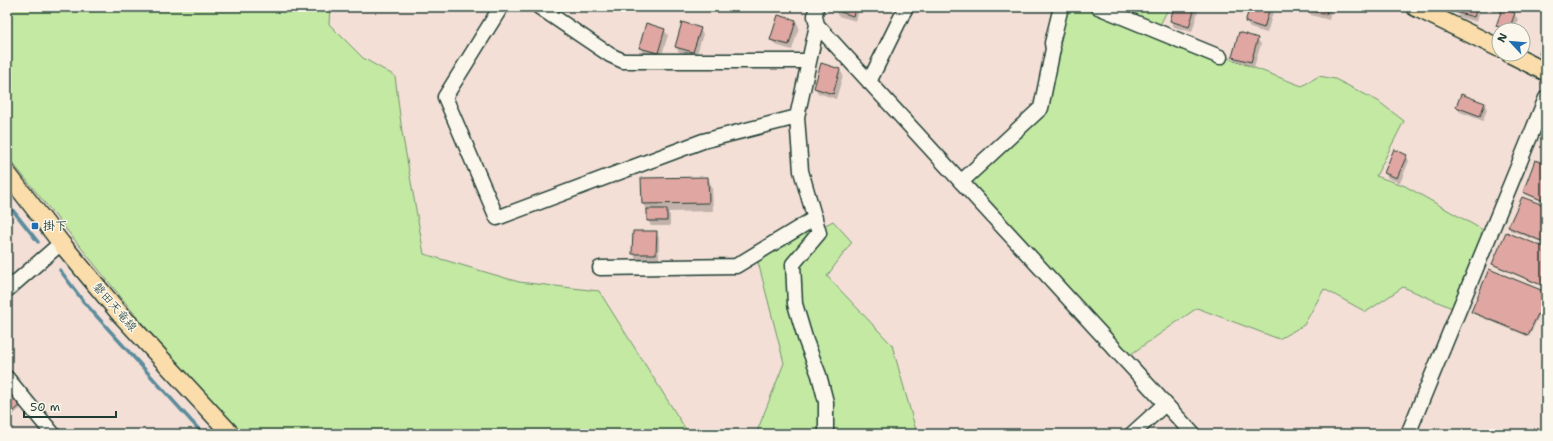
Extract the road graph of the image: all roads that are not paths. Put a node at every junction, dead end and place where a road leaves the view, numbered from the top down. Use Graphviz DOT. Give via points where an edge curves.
graph roads {
  1 [pos="501,7"];
  2 [pos="539,7"];
  3 [pos="816,7"];
  4 [pos="906,7"];
  5 [pos="1061,7"];
  6 [pos="1098,7"];
  7 [pos="1415,7"];
  8 [pos="1439,12"];
  9 [pos="817,25"];
  10 [pos="1491,43"];
  11 [pos="1220,57"];
  12 [pos="809,61"];
  13 [pos="1526,62"];
  14 [pos="1546,72"];
  15 [pos="869,82"];
  16 [pos="1546,98"];
  17 [pos="797,117"];
  18 [pos="7,173"];
  19 [pos="961,182"];
  20 [pos="815,218"];
  21 [pos="61,243"];
  22 [pos="600,268"];
  23 [pos="7,290"];
  24 [pos="7,378"];
  25 [pos="1165,404"];
  26 [pos="53,434"];
  27 [pos="231,434"];
  28 [pos="826,434"];
  29 [pos="1132,434"];
  30 [pos="1193,434"];
  31 [pos="1408,434"];
  1 -- 17 [label="street" via="445,96 497,218 703,141"];
  2 -- 12 [label="street" via="623,61"];
  3 -- 9 [label="street"];
  4 -- 15 [label="street"];
  5 -- 19 [label="street" via="1041,108"];
  6 -- 11 [label="street"];
  7 -- 8 [label="main road"];
  8 -- 10 [label="main road"];
  9 -- 12 [label="street"];
  9 -- 15 [label="street"];
  12 -- 17 [label="street"];
  13 -- 14 [label="main road"];
  15 -- 19 [label="street"];
  16 -- 31 [label="street"];
  17 -- 20 [label="street" via="801,171"];
  18 -- 21 [label="main road, 磐田天竜線"];
  19 -- 25 [label="street"];
  20 -- 22 [label="street" via="736,266"];
  20 -- 28 [label="street" via="819,233 793,264 794,297 826,402"];
  21 -- 23 [label="street"];
  21 -- 27 [label="main road, 磐田天竜線" via="121,315"];
  24 -- 26 [label="street"];
  25 -- 29 [label="street"];
  25 -- 30 [label="street"];
}
